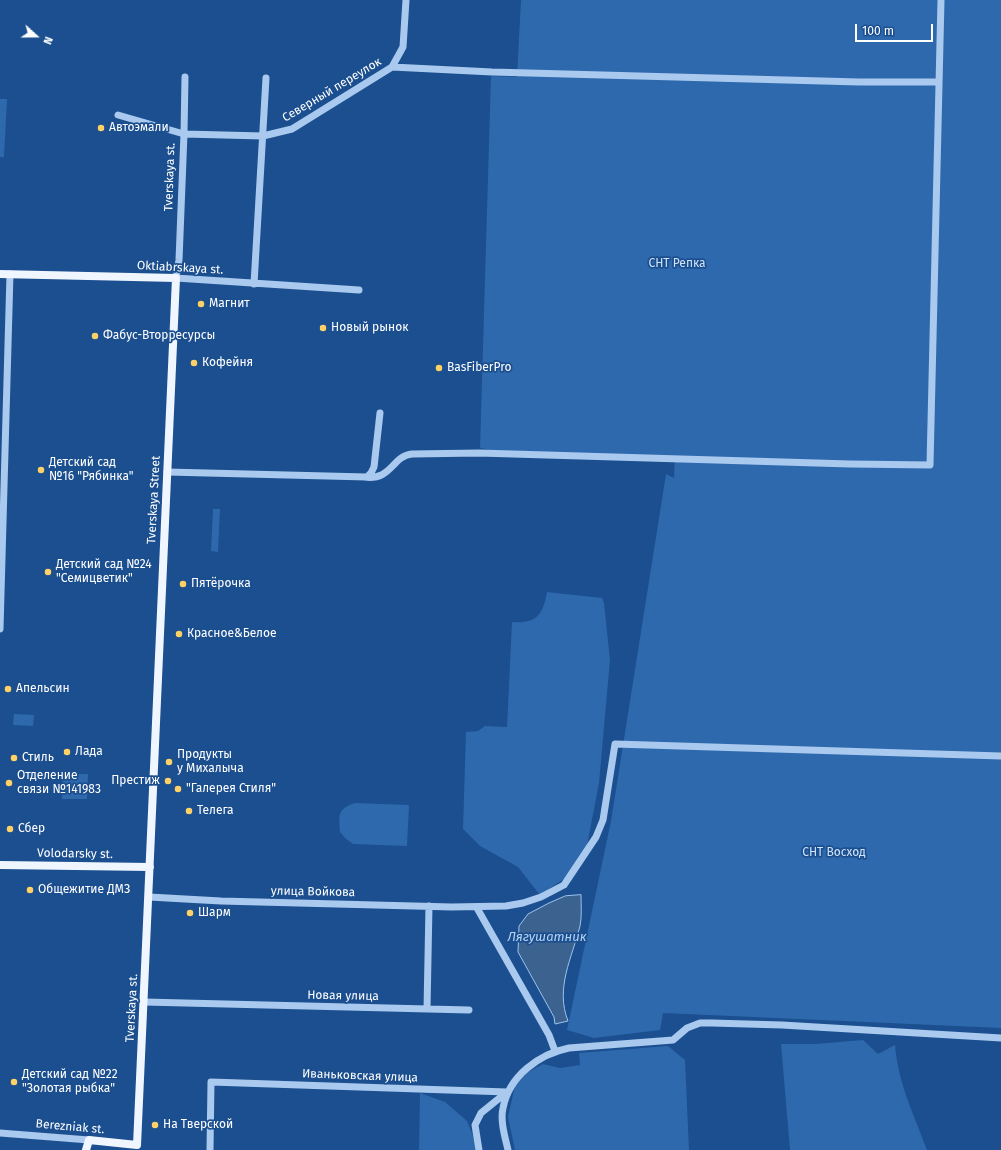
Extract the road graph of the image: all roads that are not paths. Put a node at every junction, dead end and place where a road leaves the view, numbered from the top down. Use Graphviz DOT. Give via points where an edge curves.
graph roads {
  1 [pos="406,0"];
  2 [pos="941,0"];
  3 [pos="392,67"];
  4 [pos="185,77"];
  5 [pos="266,78"];
  6 [pos="939,82"];
  7 [pos="118,116"];
  8 [pos="184,134"];
  9 [pos="263,136"];
  10 [pos="0,274"];
  11 [pos="10,274"];
  12 [pos="176,278"];
  13 [pos="254,284"];
  14 [pos="359,290"];
  15 [pos="380,413"];
  16 [pos="3,422"];
  17 [pos="167,472"];
  18 [pos="364,478"];
  19 [pos="2,510"];
  20 [pos="0,629"];
  21 [pos="1001,756"];
  22 [pos="0,865"];
  23 [pos="150,867"];
  24 [pos="149,897"];
  25 [pos="430,906"];
  26 [pos="477,908"];
  27 [pos="144,1002"];
  28 [pos="427,1009"];
  29 [pos="469,1010"];
  30 [pos="1001,1038"];
  31 [pos="555,1051"];
  32 [pos="507,1092"];
  33 [pos="0,1132"];
  34 [pos="89,1140"];
  35 [pos="137,1147"];
  36 [pos="86,1150"];
  37 [pos="210,1150"];
  38 [pos="479,1150"];
  39 [pos="508,1150"];
  1 -- 3 [label="street, Северный переулок" via="403,47"];
  2 -- 6 [label="street"];
  3 -- 6 [label="street" via="492,72"];
  3 -- 9 [label="street, Северный переулок" via="292,129"];
  4 -- 8 [label="street, Tverskaya st."];
  5 -- 9 [label="street, Северный переулок"];
  6 -- 18 [label="street" via="930,465 480,453 412,454 403,456 390,470 374,479"];
  7 -- 8 [label="street"];
  8 -- 9 [label="street"];
  8 -- 12 [label="street, Tverskaya st."];
  9 -- 13 [label="street, Северный переулок"];
  10 -- 11 [label="main road, Oktiabrskaya st."];
  11 -- 12 [label="main road, Oktiabrskaya st."];
  11 -- 16 [label="street"];
  12 -- 13 [label="street, Oktiabrskaya st."];
  12 -- 17 [label="main road, Tverskaya Street"];
  13 -- 14 [label="street, Oktiabrskaya st."];
  15 -- 18 [label="street" via="374,468"];
  16 -- 19 [label="street"];
  17 -- 18 [label="street"];
  17 -- 23 [label="main road, Tverskaya Street"];
  19 -- 20 [label="street"];
  21 -- 26 [label="street, улица Войкова" via="615,744 603,820 596,837 564,885 524,903"];
  22 -- 23 [label="main road, Volodarsky st."];
  23 -- 24 [label="main road, Tverskaya st."];
  24 -- 25 [label="street, улица Войкова"];
  24 -- 27 [label="main road, Tverskaya st."];
  25 -- 26 [label="street, улица Войкова"];
  25 -- 28 [label="street"];
  26 -- 31 [label="street" via="549,1035"];
  27 -- 28 [label="street, Новая улица"];
  27 -- 35 [label="main road, Tverskaya st."];
  28 -- 29 [label="street, Новая улица"];
  30 -- 31 [label="street" via="782,1025 700,1023 687,1028 673,1040"];
  31 -- 32 [label="street" via="538,1059 517,1078"];
  32 -- 37 [label="street, Иваньковская улица" via="211,1082"];
  32 -- 38 [label="street" via="481,1113 475,1126"];
  32 -- 39 [label="street" via="502,1109"];
  33 -- 34 [label="street, Berezniak st."];
  34 -- 35 [label="main road, Berezniak st."];
  34 -- 36 [label="main road"];
}
